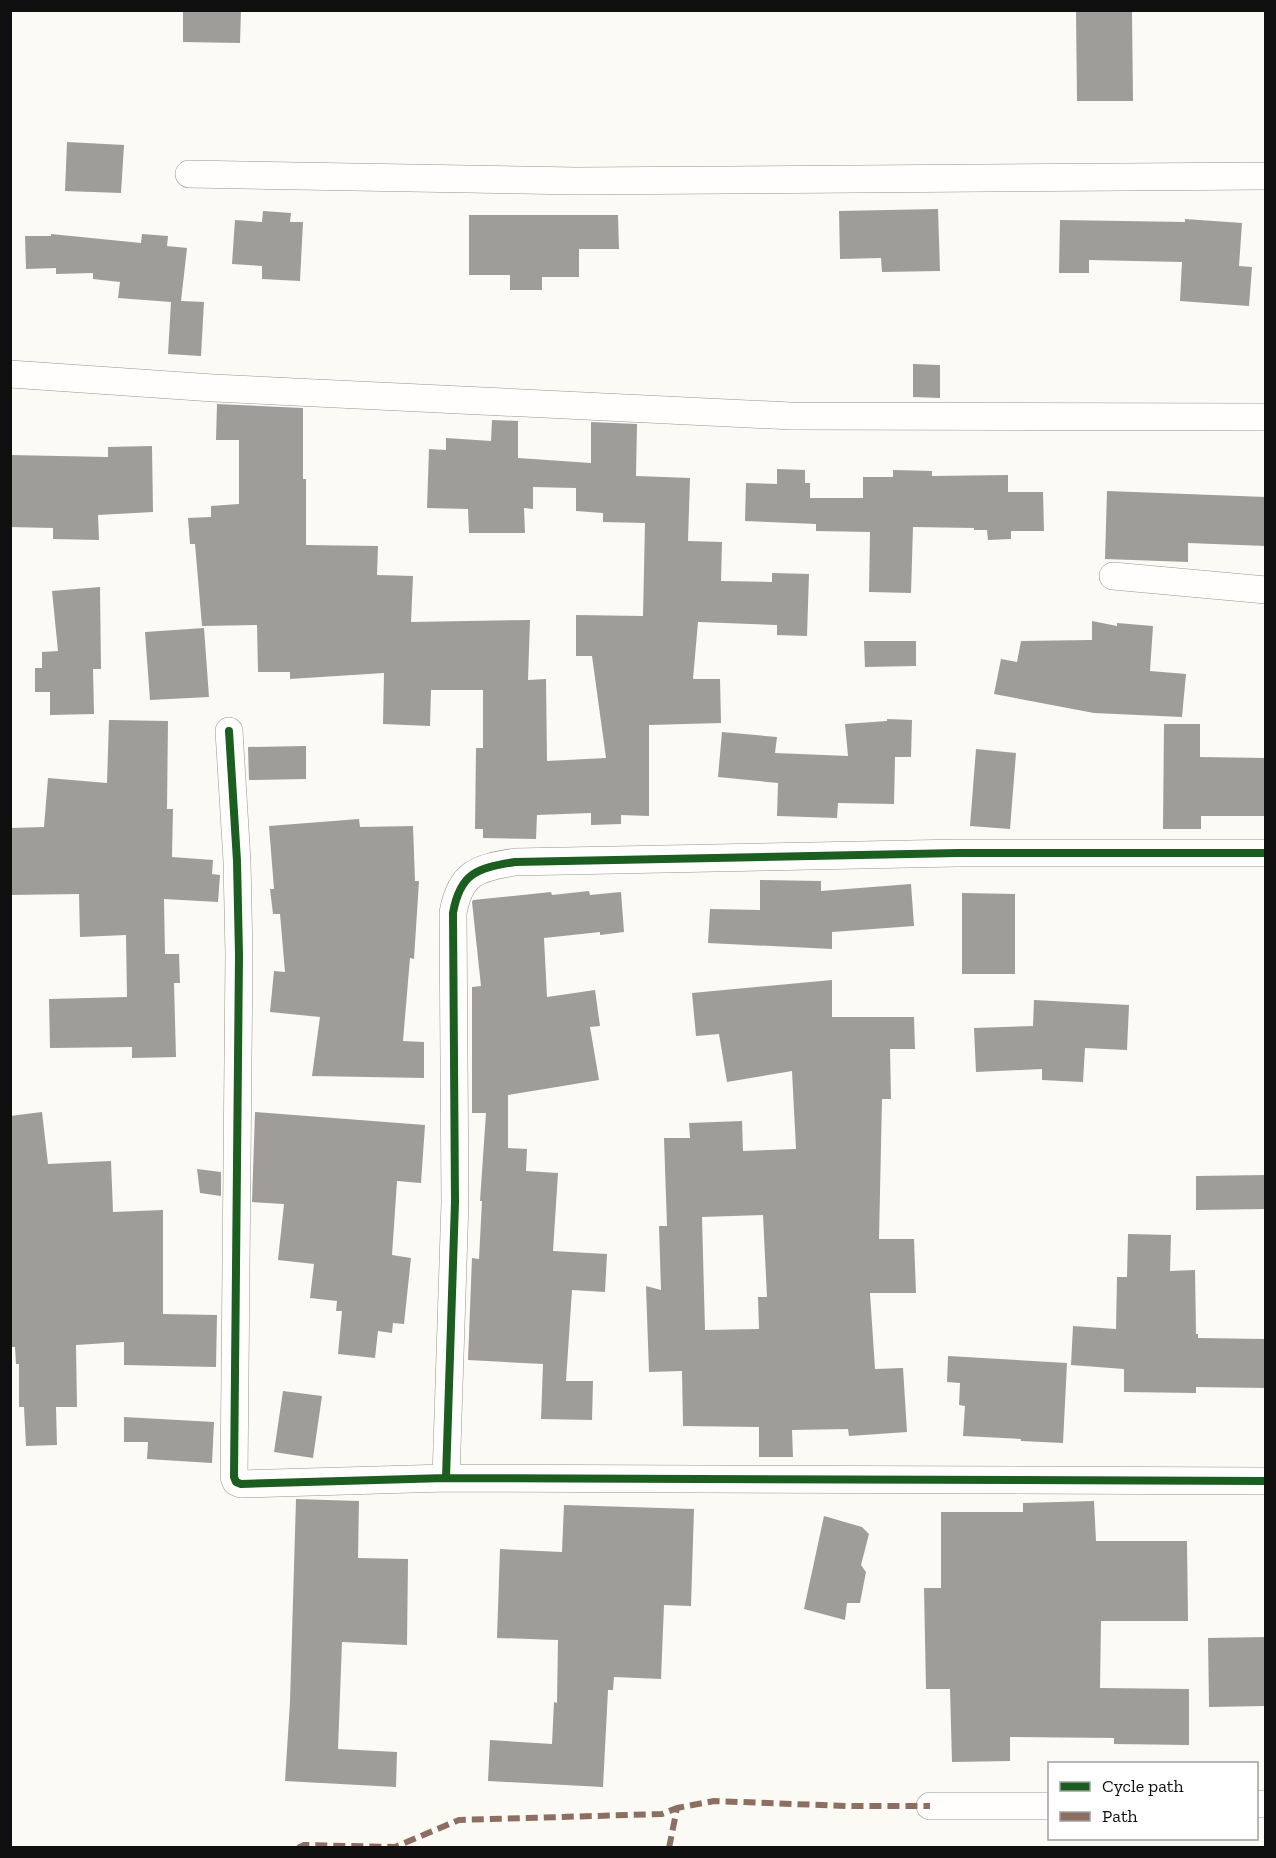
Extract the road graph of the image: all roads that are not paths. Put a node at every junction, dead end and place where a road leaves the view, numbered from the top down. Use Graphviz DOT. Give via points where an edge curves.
graph roads {
  1 [pos="189,174"];
  2 [pos="1266,176"];
  3 [pos="10,374"];
  4 [pos="1266,417"];
  5 [pos="1113,576"];
  6 [pos="1266,590"];
  7 [pos="229,731"];
  8 [pos="1266,853"];
  9 [pos="446,1478"];
  10 [pos="1266,1481"];
  11 [pos="930,1806"];
  12 [pos="1048,1806"];
  1 -- 2 [label="street" via="576,181"];
  3 -- 4 [label="street" via="213,388 791,416"];
  5 -- 6 [label="street"];
  7 -- 9 [label="street" via="239,955 234,1477 241,1484"];
  8 -- 9 [label="street" via="958,853 515,862 476,872 463,883 453,913 455,1202"];
  9 -- 10 [label="street"];
  11 -- 12 [label="street"];
}
